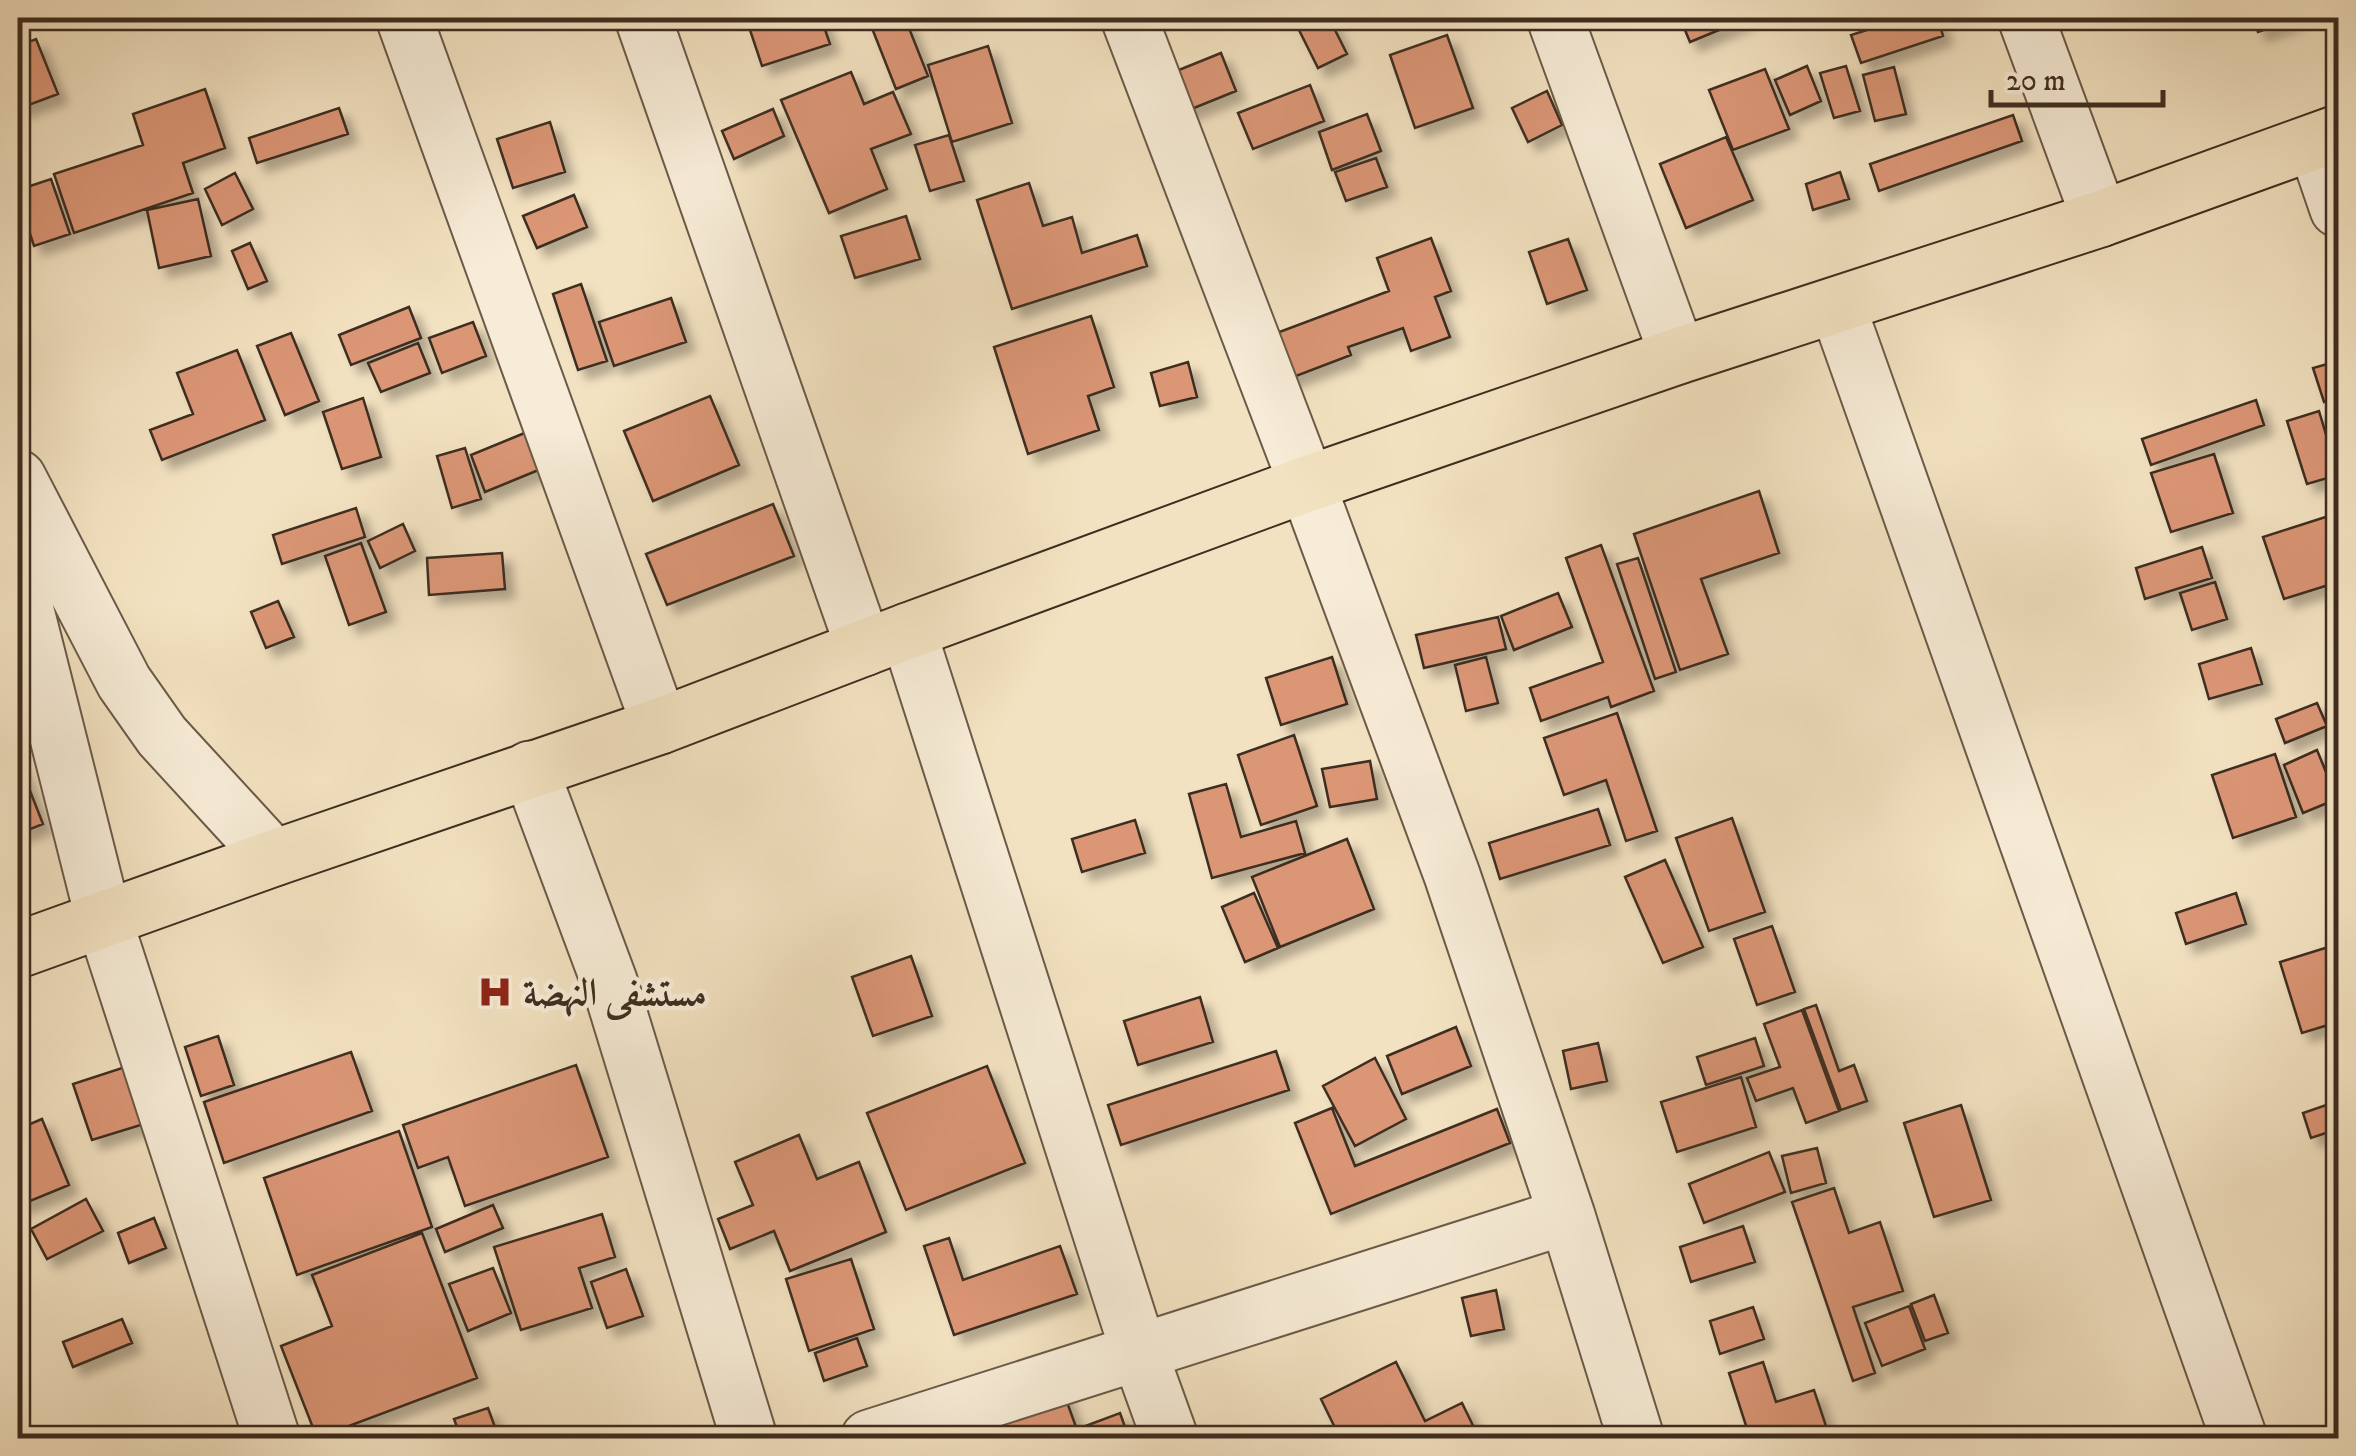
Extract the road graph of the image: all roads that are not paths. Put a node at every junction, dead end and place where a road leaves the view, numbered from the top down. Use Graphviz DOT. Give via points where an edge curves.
graph roads {
  1 [pos="404,18"];
  2 [pos="643,18"];
  3 [pos="1129,18"];
  4 [pos="1555,18"];
  5 [pos="2026,18"];
  6 [pos="2327,138"];
  7 [pos="2338,209"];
  8 [pos="2100,219"];
  9 [pos="1836,305"];
  10 [pos="1678,356"];
  11 [pos="18,478"];
  12 [pos="1307,484"];
  13 [pos="18,579"];
  14 [pos="886,640"];
  15 [pos="660,726"];
  16 [pos="530,770"];
  17 [pos="274,858"];
  18 [pos="104,920"];
  19 [pos="18,950"];
  20 [pos="1568,1216"];
  21 [pos="1140,1352"];
  22 [pos="272,1438"];
  23 [pos="749,1438"];
  24 [pos="868,1438"];
  25 [pos="1170,1438"];
  26 [pos="1636,1438"];
  27 [pos="2238,1438"];
  1 -- 15 [label="street"];
  2 -- 14 [label="street"];
  3 -- 12 [label="street"];
  4 -- 10 [label="street"];
  5 -- 8 [label="street"];
  6 -- 7 [label="street"];
  6 -- 8 [label="highway"];
  8 -- 9 [label="highway"];
  9 -- 10 [label="highway"];
  9 -- 27 [label="street"];
  10 -- 12 [label="highway"];
  11 -- 17 [label="street" via="124,682 162,736"];
  12 -- 14 [label="highway"];
  12 -- 20 [label="street" via="1452,875"];
  13 -- 18 [label="street"];
  14 -- 15 [label="highway"];
  14 -- 21 [label="street"];
  15 -- 16 [label="highway"];
  16 -- 17 [label="highway"];
  16 -- 23 [label="street" via="610,981"];
  17 -- 18 [label="highway"];
  18 -- 19 [label="highway"];
  18 -- 22 [label="street"];
  20 -- 21 [label="street"];
  20 -- 26 [label="street"];
  21 -- 24 [label="street"];
  21 -- 25 [label="street"];
}
